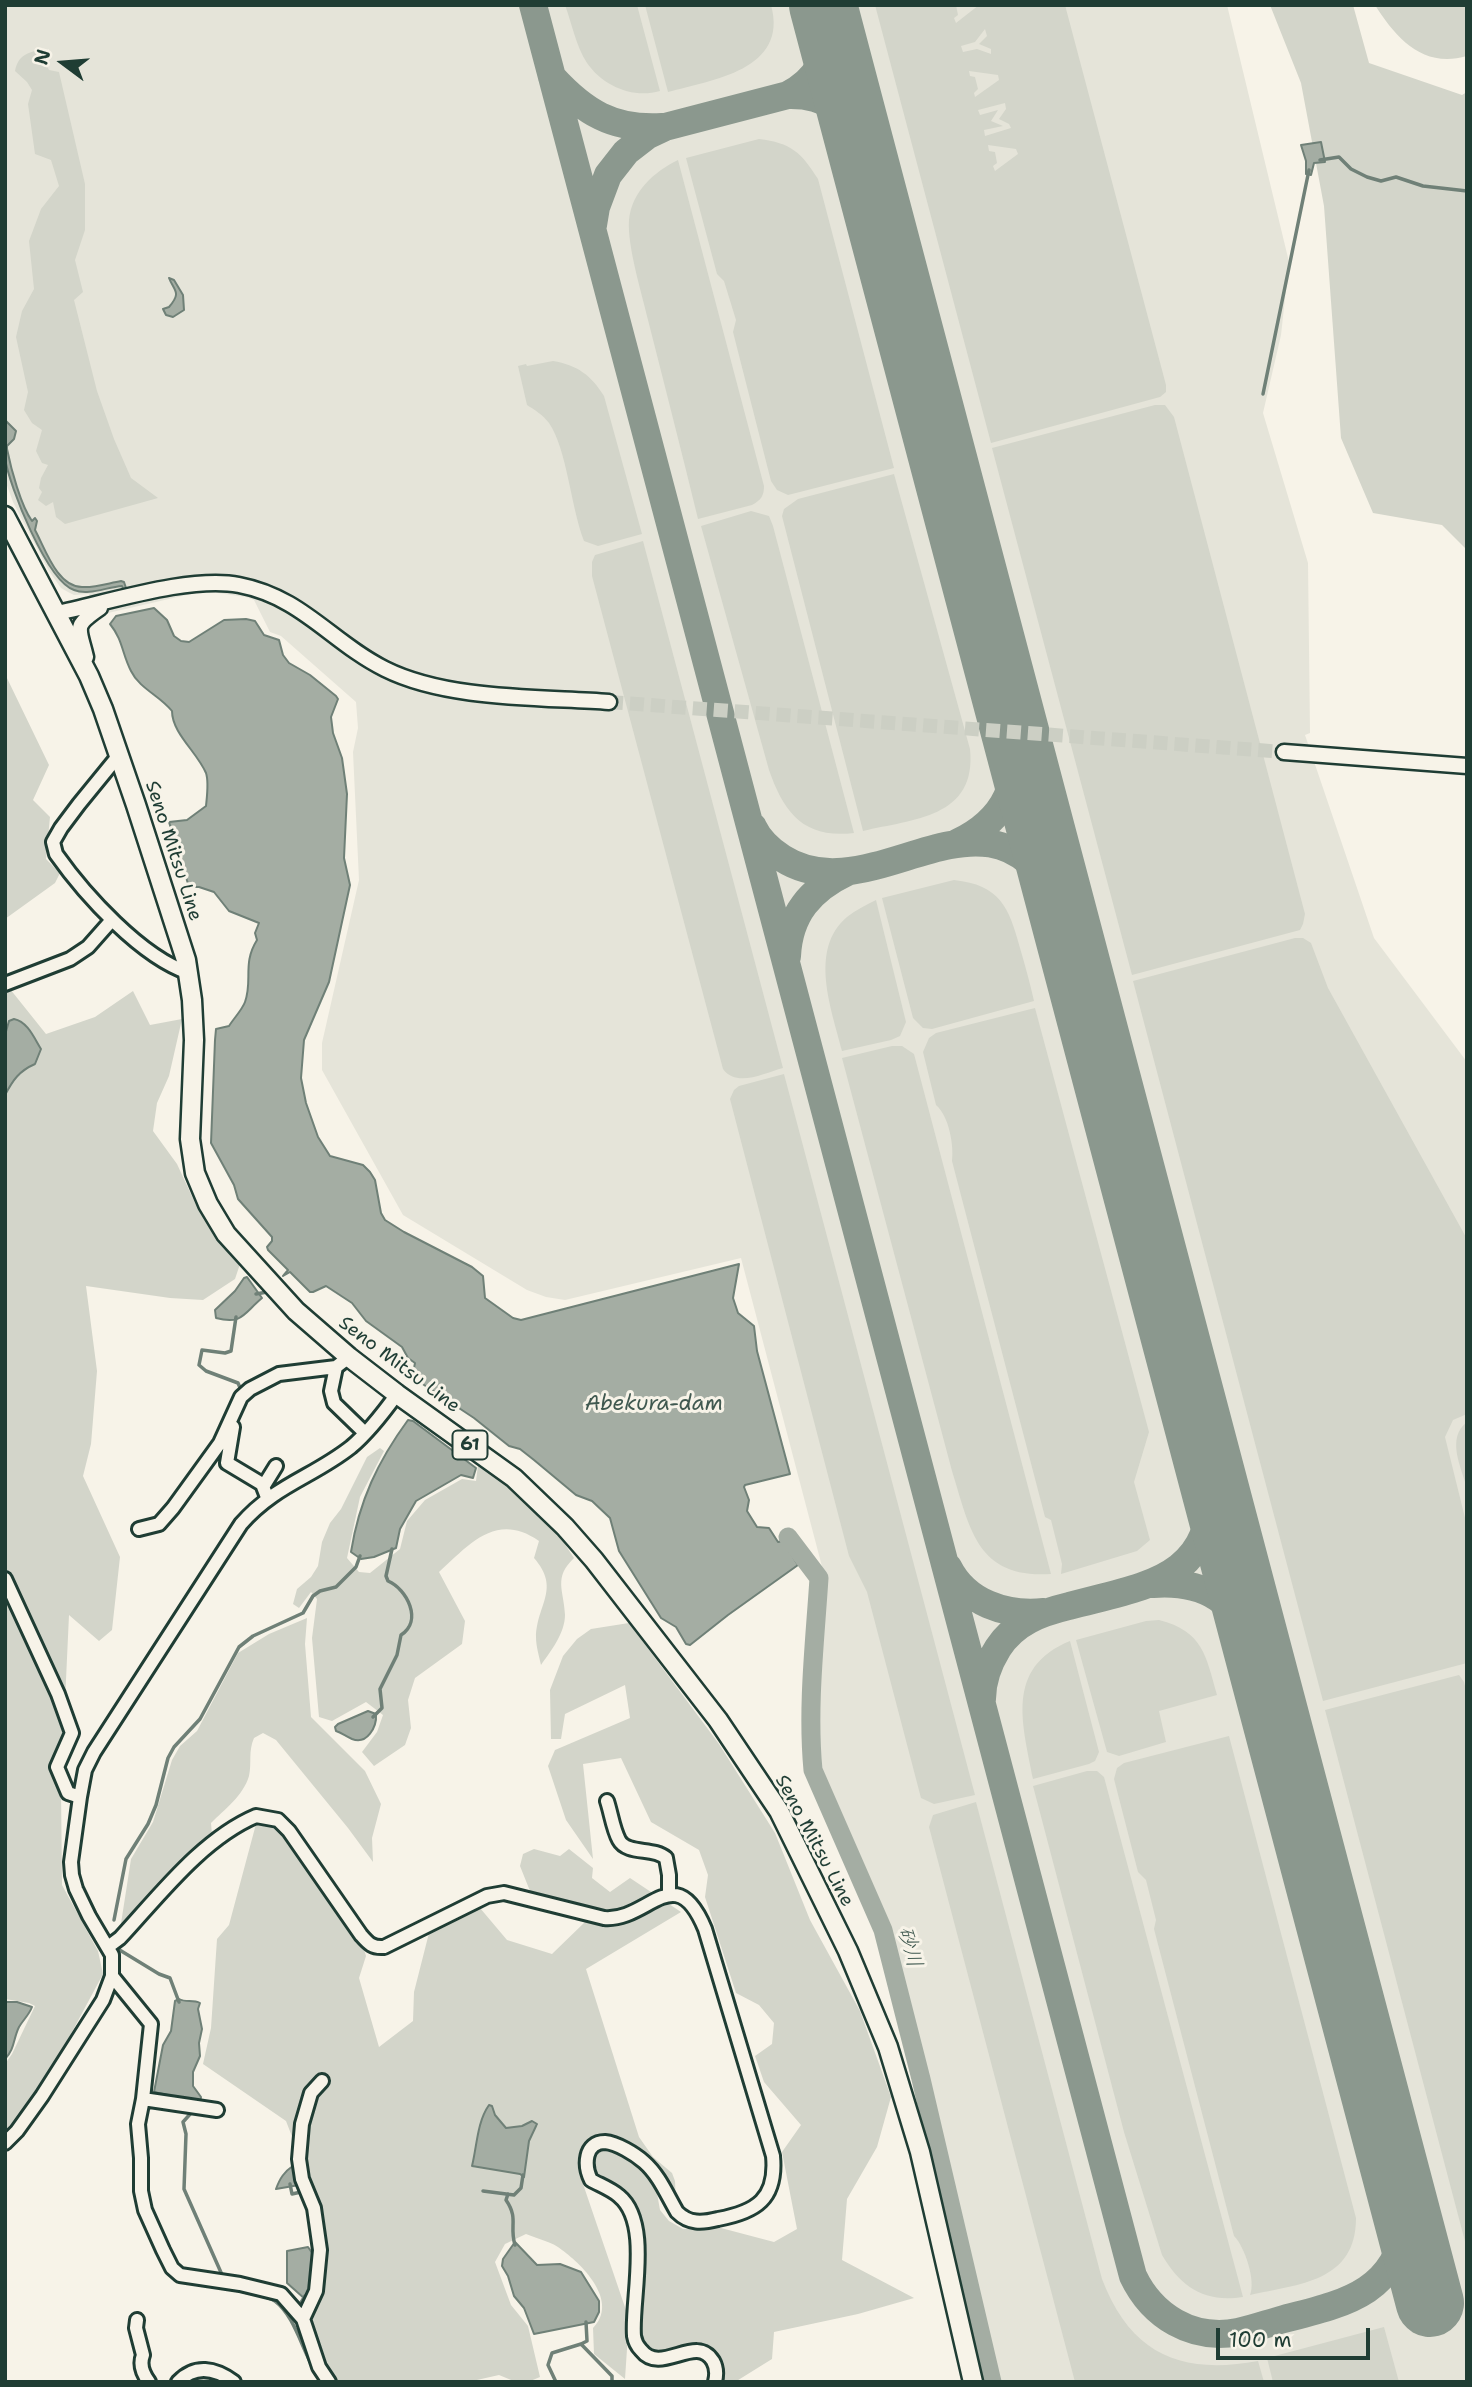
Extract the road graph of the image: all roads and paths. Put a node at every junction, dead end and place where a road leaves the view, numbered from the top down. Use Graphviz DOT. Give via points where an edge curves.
graph roads {
  1 [pos="5,516"];
  2 [pos="103,604"];
  3 [pos="57,613"];
  4 [pos="89,677"];
  5 [pos="609,702"];
  6 [pos="1284,752"];
  7 [pos="119,755"];
  8 [pos="1467,766"];
  9 [pos="111,921"];
  10 [pos="189,973"];
  11 [pos="5,984"];
  12 [pos="343,1362"];
  13 [pos="397,1394"];
  14 [pos="234,1415"];
  15 [pos="366,1433"];
  16 [pos="276,1466"];
  17 [pos="265,1492"];
  18 [pos="139,1528"];
  19 [pos="5,1579"];
  20 [pos="80,1797"];
  21 [pos="607,1801"];
  22 [pos="669,1895"];
  23 [pos="108,1947"];
  24 [pos="112,1976"];
  25 [pos="322,2081"];
  26 [pos="143,2099"];
  27 [pos="217,2110"];
  28 [pos="5,2143"];
  29 [pos="303,2319"];
  30 [pos="137,2320"];
  31 [pos="178,2381"];
  32 [pos="149,2382"];
  33 [pos="234,2382"];
  34 [pos="329,2382"];
  35 [pos="716,2382"];
  36 [pos="974,2382"];
  1 -- 3 [label="main road, Seno Mitsu Line / 61"];
  2 -- 3 [label="street"];
  2 -- 4 [label="street" via="80,624"];
  2 -- 5 [label="street" via="205,583 239,584 288,602 367,658 408,679 456,691"];
  3 -- 4 [label="main road, Seno Mitsu Line / 61"];
  4 -- 7 [label="main road, Seno Mitsu Line / 61"];
  6 -- 8 [label="street"];
  7 -- 9 [label="street" via="53,842 67,870"];
  7 -- 10 [label="main road, Seno Mitsu Line / 61"];
  9 -- 10 [label="street" via="173,968"];
  9 -- 11 [label="street" via="88,947 70,958"];
  10 -- 12 [label="main road, Seno Mitsu Line / 61" via="194,1040 190,1139 195,1173 226,1234"];
  12 -- 13 [label="main road, Seno Mitsu Line / 61"];
  12 -- 14 [label="street" via="279,1374 250,1389"];
  12 -- 15 [label="street" via="331,1391 334,1403"];
  13 -- 15 [label="street"];
  13 -- 36 [label="main road, Seno Mitsu Line / 61" via="514,1478 565,1527 718,1720 779,1811 848,1951 888,2048 920,2152"];
  14 -- 17 [label="street" via="227,1463"];
  14 -- 18 [label="street" via="220,1443 173,1508 159,1524"];
  15 -- 17 [label="street" via="351,1447"];
  16 -- 17 [label="street"];
  17 -- 20 [label="street" via="94,1752"];
  19 -- 20 [label="street" via="72,1732 57,1767 68,1793"];
  20 -- 23 [label="street" via="72,1875"];
  21 -- 22 [label="street" via="620,1842 666,1858"];
  22 -- 23 [label="street" via="618,1919 504,1893 487,1896 384,1947 371,1946 289,1831 278,1820 256,1816 194,1860"];
  22 -- 35 [label="street" via="691,1903 705,1929 773,2156 772,2181 752,2209 702,2223 682,2218 651,2168 616,2145 597,2144 585,2164 591,2180 625,2202 633,2222 639,2277 634,2334 639,2348 658,2360 701,2351 717,2369"];
  23 -- 24 [label="street"];
  24 -- 26 [label="street" via="151,2024"];
  24 -- 28 [label="street" via="103,2000 42,2096"];
  25 -- 29 [label="street" via="308,2103 299,2159 314,2208 320,2250 316,2291"];
  26 -- 27 [label="street"];
  26 -- 29 [label="street" via="138,2124 141,2191 149,2220 176,2273 281,2294"];
  29 -- 34 [label="street" via="319,2367"];
  30 -- 32 [label="street" via="144,2355 141,2361"];
  31 -- 33 [label="street" via="199,2368"];
}
